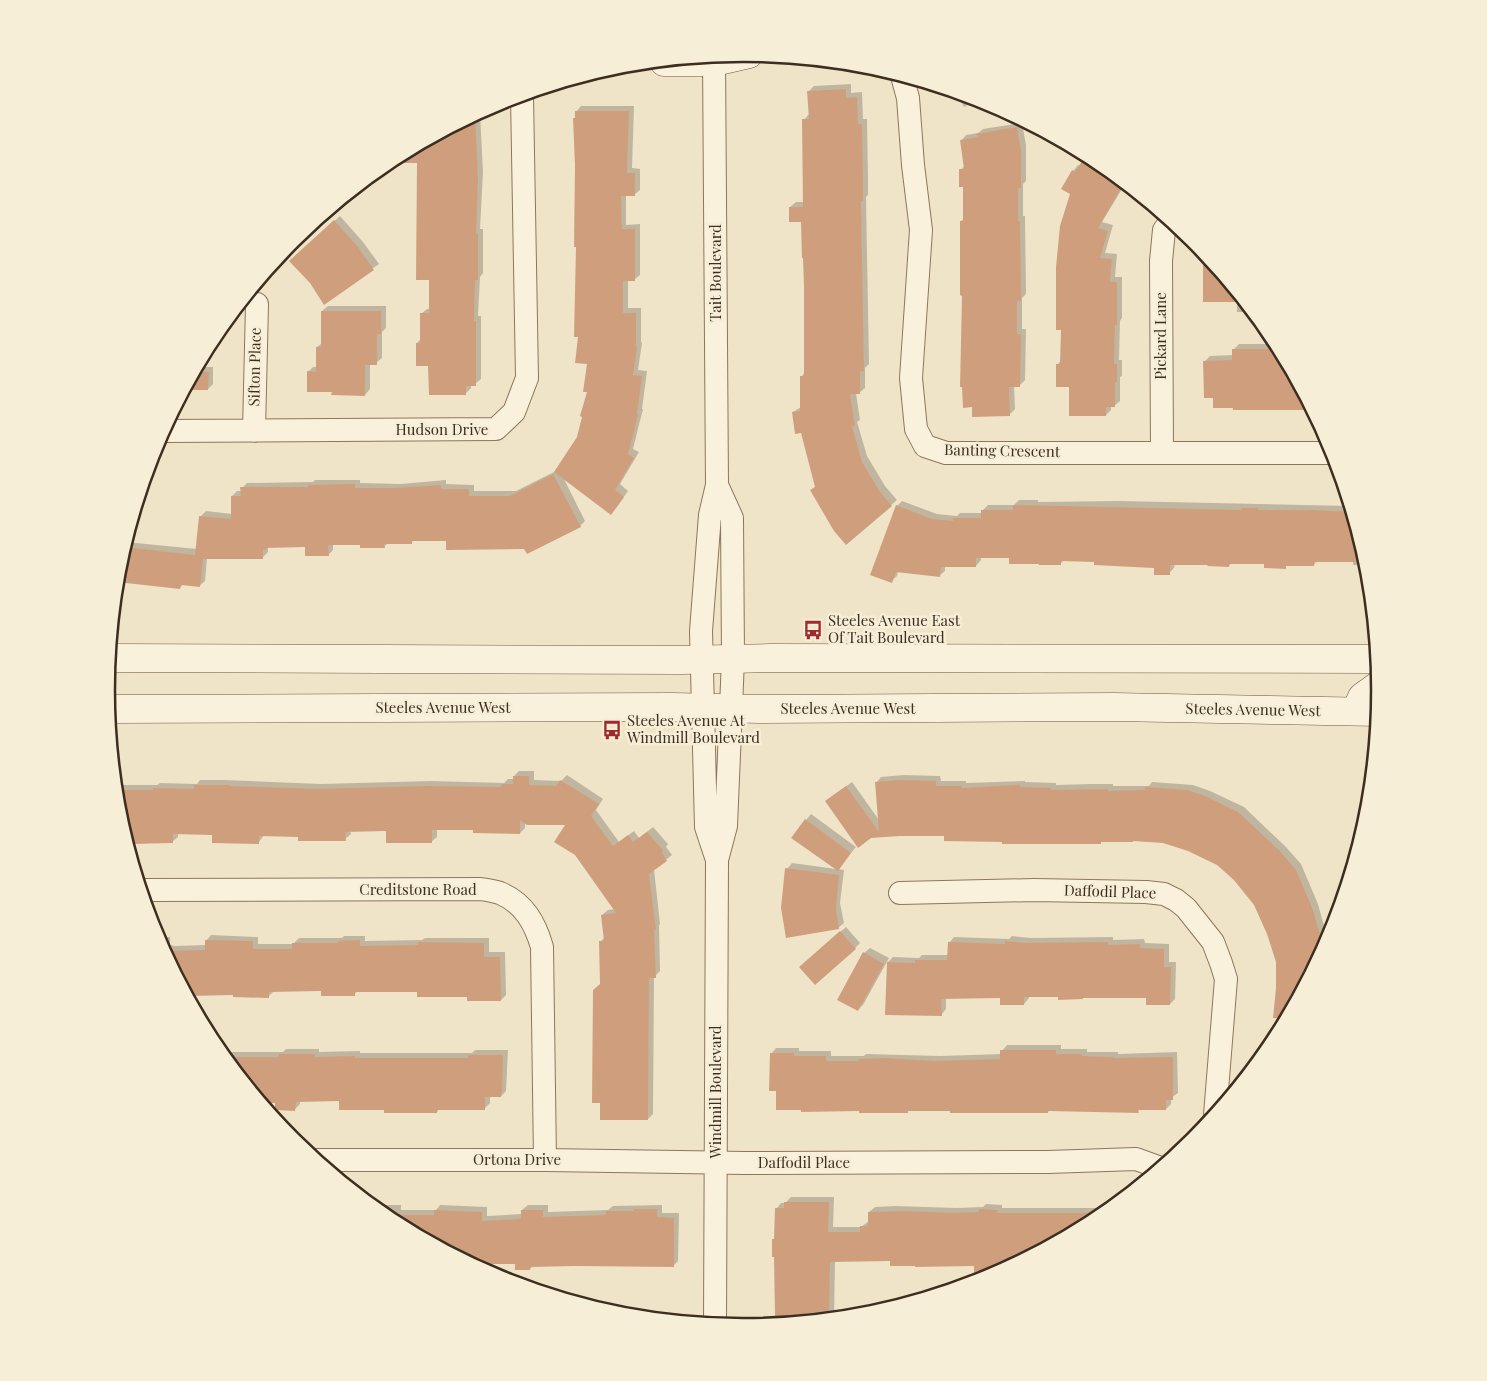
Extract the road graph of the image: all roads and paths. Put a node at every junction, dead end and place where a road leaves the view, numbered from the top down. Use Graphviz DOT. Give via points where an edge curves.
graph roads {
  1 [pos="714,63"];
  2 [pos="904,84"];
  3 [pos="522,103"];
  4 [pos="1167,226"];
  5 [pos="257,304"];
  6 [pos="172,431"];
  7 [pos="254,431"];
  8 [pos="1162,452"];
  9 [pos="1325,454"];
  10 [pos="717,484"];
  11 [pos="702,628"];
  12 [pos="117,658"];
  13 [pos="1370,659"];
  14 [pos="702,660"];
  15 [pos="733,667"];
  16 [pos="1371,691"];
  17 [pos="704,707"];
  18 [pos="731,708"];
  19 [pos="116,709"];
  20 [pos="1367,712"];
  21 [pos="717,860"];
  22 [pos="148,890"];
  23 [pos="900,893"];
  24 [pos="1216,1105"];
  25 [pos="326,1160"];
  26 [pos="544,1160"];
  27 [pos="716,1163"];
  28 [pos="1155,1166"];
  29 [pos="715,1317"];
  1 -- 10 [label="street, Tait Boulevard"];
  2 -- 8 [label="street, Banting Crescent" via="921,230 912,378 916,429 925,446 946,452"];
  3 -- 7 [label="street, Hudson Drive" via="527,378 514,412 496,429"];
  4 -- 8 [label="street, Pickard Lane" via="1161,261"];
  5 -- 7 [label="street, Sifton Place"];
  6 -- 7 [label="street, Hudson Drive"];
  8 -- 9 [label="street, Banting Crescent"];
  10 -- 11 [label="street, Tait Boulevard" via="710,515"];
  10 -- 15 [label="street, Tait Boulevard" via="732,518"];
  11 -- 14 [label="street, Windmill Boulevard"];
  12 -- 14 [label="main road"];
  13 -- 15 [label="main road"];
  14 -- 15 [label="main road"];
  14 -- 17 [label="street, Windmill Boulevard"];
  15 -- 18 [label="street, Windmill Boulevard"];
  16 -- 20 [label="main road" via="1362,697"];
  17 -- 18 [label="main road, Steeles Avenue West"];
  17 -- 19 [label="main road, Steeles Avenue West"];
  17 -- 21 [label="street, Windmill Boulevard" via="706,827"];
  18 -- 20 [label="main road, Steeles Avenue West"];
  18 -- 21 [label="street, Windmill Boulevard" via="726,826"];
  21 -- 27 [label="street, Windmill Boulevard"];
  22 -- 26 [label="street, Creditstone Road" via="480,889 500,893 530,917 542,947"];
  23 -- 24 [label="street, Daffodil Place" via="1128,892 1164,894 1176,900 1213,942 1226,979"];
  25 -- 26 [label="street, Ortona Drive"];
  26 -- 27 [label="street, Ortona Drive"];
  27 -- 28 [label="street, Daffodil Place" via="1136,1159"];
  27 -- 29 [label="street, Windmill Boulevard"];
}
